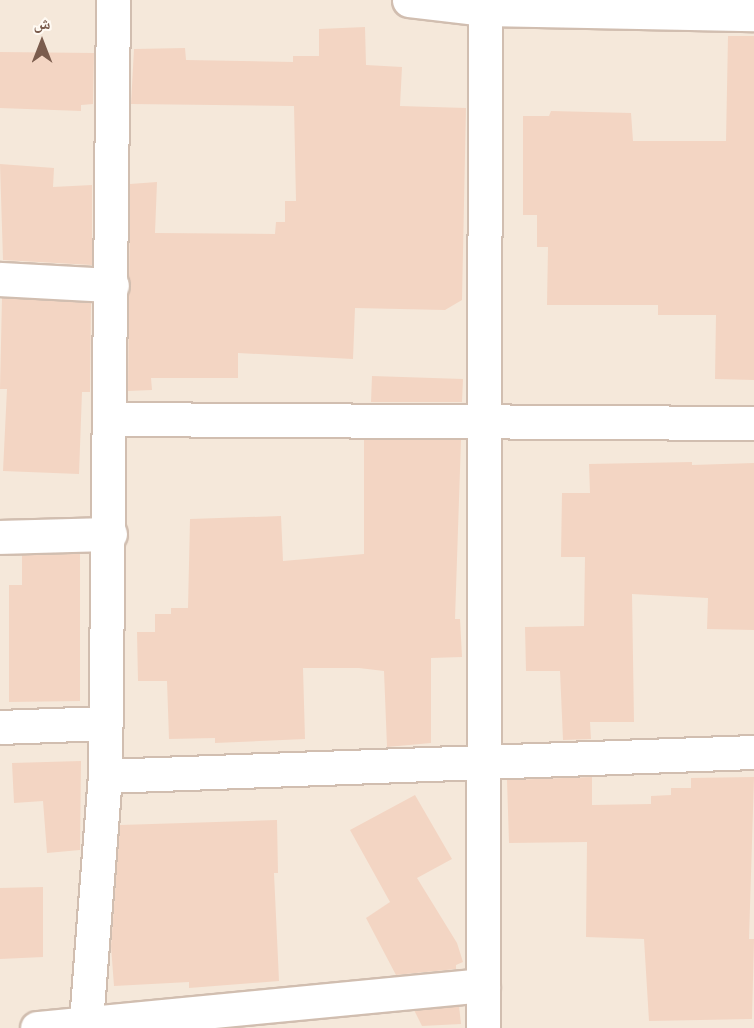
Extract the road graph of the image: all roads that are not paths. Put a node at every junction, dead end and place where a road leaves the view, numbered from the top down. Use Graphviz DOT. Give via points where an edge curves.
graph roads {
  1 [pos="113,0"];
  2 [pos="409,0"];
  3 [pos="485,9"];
  4 [pos="754,14"];
  5 [pos="0,279"];
  6 [pos="112,285"];
  7 [pos="110,419"];
  8 [pos="487,422"];
  9 [pos="754,423"];
  10 [pos="110,534"];
  11 [pos="0,537"];
  12 [pos="105,723"];
  13 [pos="0,727"];
  14 [pos="754,752"];
  15 [pos="484,759"];
  16 [pos="105,776"];
  17 [pos="483,985"];
  18 [pos="86,1022"];
  19 [pos="36,1028"];
  20 [pos="483,1028"];
  1 -- 6 [label="street"];
  2 -- 3 [label="street"];
  3 -- 4 [label="street"];
  3 -- 8 [label="street"];
  5 -- 6 [label="street"];
  6 -- 7 [label="street"];
  7 -- 8 [label="street"];
  7 -- 10 [label="street"];
  8 -- 9 [label="street"];
  8 -- 15 [label="street"];
  10 -- 11 [label="street"];
  10 -- 12 [label="street"];
  12 -- 13 [label="street"];
  12 -- 16 [label="street"];
  14 -- 15 [label="street"];
  15 -- 16 [label="street"];
  15 -- 17 [label="street"];
  16 -- 18 [label="street"];
  17 -- 18 [label="street"];
  17 -- 20 [label="street"];
  18 -- 19 [label="street"];
}
